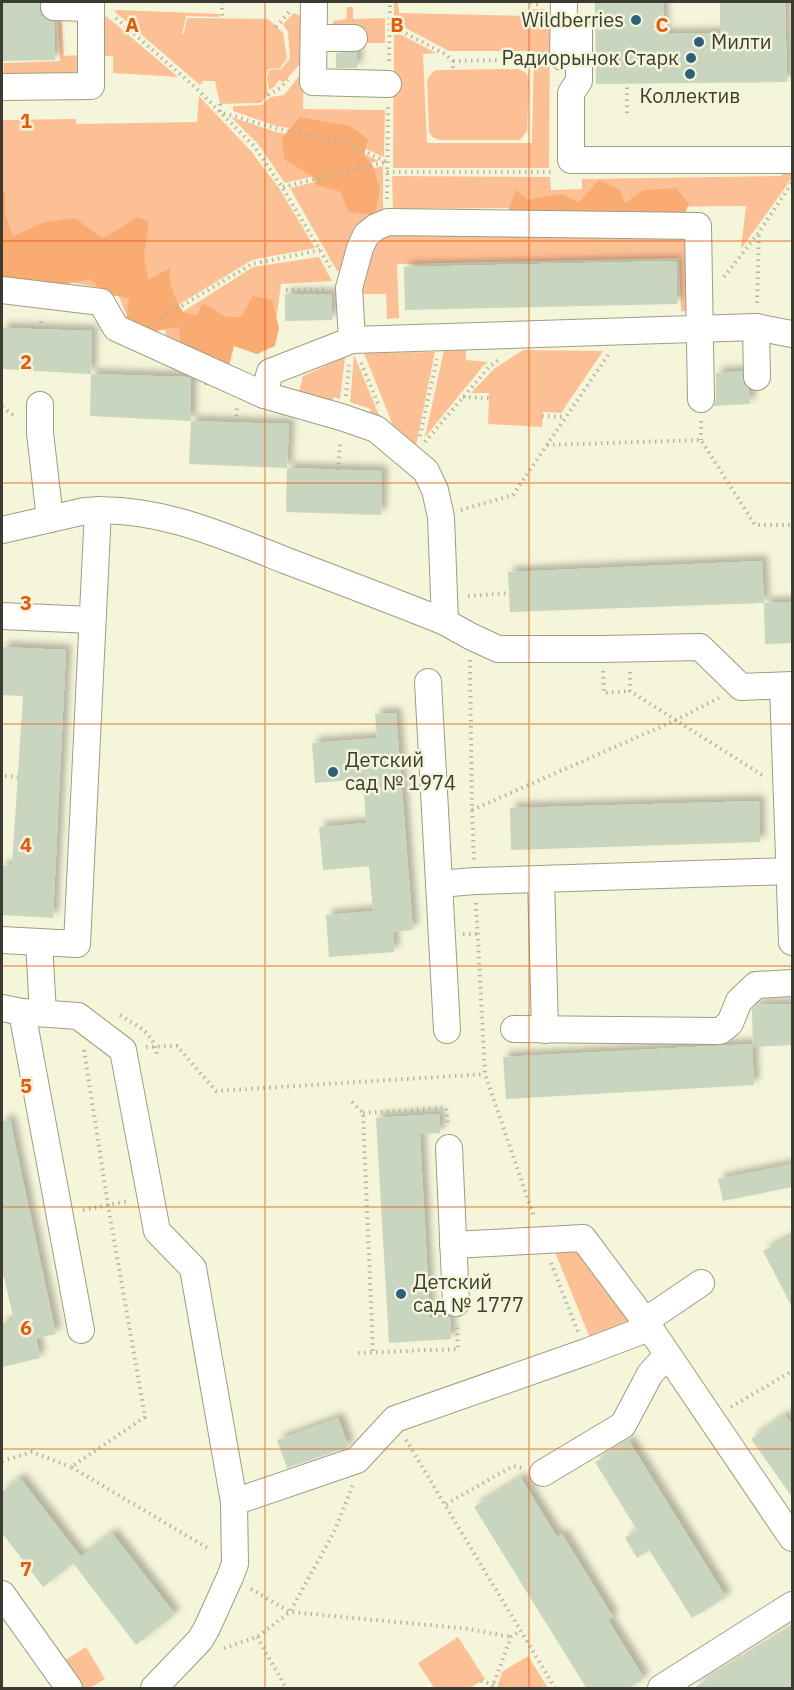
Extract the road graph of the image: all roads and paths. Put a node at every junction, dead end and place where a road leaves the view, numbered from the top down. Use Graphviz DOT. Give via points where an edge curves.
graph roads {
  1 [pos="222,2"];
  2 [pos="564,2"];
  3 [pos="91,5"];
  4 [pos="302,6"];
  5 [pos="54,8"];
  6 [pos="115,17"];
  7 [pos="222,18"];
  8 [pos="390,25"];
  9 [pos="276,27"];
  10 [pos="579,31"];
  11 [pos="314,38"];
  12 [pos="354,38"];
  13 [pos="506,60"];
  14 [pos="520,60"];
  15 [pos="453,61"];
  16 [pos="506,69"];
  17 [pos="453,70"];
  18 [pos="627,83"];
  19 [pos="388,84"];
  20 [pos="2,87"];
  21 [pos="571,93"];
  22 [pos="219,104"];
  23 [pos="220,112"];
  24 [pos="627,113"];
  25 [pos="792,160"];
  26 [pos="387,162"];
  27 [pos="387,171"];
  28 [pos="552,172"];
  29 [pos="792,183"];
  30 [pos="282,187"];
  31 [pos="387,187"];
  32 [pos="759,232"];
  33 [pos="321,250"];
  34 [pos="346,288"];
  35 [pos="2,290"];
  36 [pos="286,290"];
  37 [pos="700,318"];
  38 [pos="756,327"];
  39 [pos="624,331"];
  40 [pos="532,334"];
  41 [pos="792,334"];
  42 [pos="132,335"];
  43 [pos="442,337"];
  44 [pos="352,340"];
  45 [pos="757,377"];
  46 [pos="264,395"];
  47 [pos="463,397"];
  48 [pos="489,398"];
  49 [pos="701,399"];
  50 [pos="40,405"];
  51 [pos="382,414"];
  52 [pos="542,417"];
  53 [pos="566,417"];
  54 [pos="547,445"];
  55 [pos="414,456"];
  56 [pos="98,510"];
  57 [pos="441,517"];
  58 [pos="50,519"];
  59 [pos="792,525"];
  60 [pos="2,530"];
  61 [pos="509,592"];
  62 [pos="445,609"];
  63 [pos="2,616"];
  64 [pos="92,620"];
  65 [pos="630,648"];
  66 [pos="602,649"];
  67 [pos="428,682"];
  68 [pos="788,686"];
  69 [pos="741,687"];
  70 [pos="630,691"];
  71 [pos="676,720"];
  72 [pos="5,776"];
  73 [pos="18,777"];
  74 [pos="787,791"];
  75 [pos="472,810"];
  76 [pos="790,871"];
  77 [pos="541,879"];
  78 [pos="439,884"];
  79 [pos="464,934"];
  80 [pos="477,934"];
  81 [pos="2,940"];
  82 [pos="39,942"];
  83 [pos="792,942"];
  84 [pos="792,984"];
  85 [pos="22,1011"];
  86 [pos="78,1016"];
  87 [pos="514,1029"];
  88 [pos="447,1030"];
  89 [pos="545,1030"];
  90 [pos="123,1050"];
  91 [pos="352,1102"];
  92 [pos="363,1113"];
  93 [pos="449,1148"];
  94 [pos="150,1197"];
  95 [pos="108,1205"];
  96 [pos="60,1214"];
  97 [pos="542,1240"];
  98 [pos="453,1245"];
  99 [pos="701,1283"];
  100 [pos="456,1303"];
  101 [pos="647,1324"];
  102 [pos="81,1330"];
  103 [pos="586,1352"];
  104 [pos="358,1353"];
  105 [pos="374,1353"];
  106 [pos="669,1358"];
  107 [pos="792,1371"];
  108 [pos="395,1419"];
  109 [pos="710,1419"];
  110 [pos="2,1461"];
  111 [pos="71,1467"];
  112 [pos="543,1473"];
  113 [pos="357,1478"];
  114 [pos="234,1502"];
  115 [pos="446,1504"];
  116 [pos="792,1538"];
  117 [pos="232,1570"];
  118 [pos="2,1594"];
  119 [pos="792,1605"];
  120 [pos="290,1612"];
  121 [pos="520,1630"];
  122 [pos="257,1637"];
  123 [pos="511,1637"];
  124 [pos="223,1648"];
  125 [pos="481,1682"];
  126 [pos="493,1687"];
  127 [pos="69,1689"];
  128 [pos="154,1689"];
  129 [pos="286,1689"];
  130 [pos="555,1689"];
  131 [pos="660,1689"];
  1 -- 7 [label="path"];
  2 -- 21 [label="lane" via="563,82"];
  3 -- 5 [label="lane"];
  3 -- 20 [label="lane" via="91,86"];
  4 -- 9 [label="path"];
  4 -- 11 [label="lane"];
  6 -- 23 [label="path"];
  8 -- 15 [label="path"];
  10 -- 21 [label="lane" via="579,81"];
  11 -- 12 [label="lane"];
  11 -- 19 [label="lane" via="313,82"];
  13 -- 14 [label="path"];
  13 -- 15 [label="path"];
  13 -- 16 [label="path"];
  15 -- 17 [label="path"];
  18 -- 24 [label="path"];
  21 -- 25 [label="lane" via="571,160"];
  22 -- 23 [label="path"];
  23 -- 26 [label="path" via="278,129 339,140"];
  23 -- 30 [label="path" via="254,146"];
  26 -- 27 [label="path"];
  26 -- 30 [label="path"];
  27 -- 28 [label="path"];
  27 -- 31 [label="path"];
  29 -- 32 [label="path"];
  30 -- 33 [label="path"];
  32 -- 37 [label="path"];
  32 -- 38 [label="path"];
  33 -- 34 [label="path"];
  33 -- 42 [label="path" via="252,264"];
  34 -- 36 [label="path"];
  34 -- 37 [label="lane" via="366,235 388,222 698,226"];
  34 -- 44 [label="lane"];
  35 -- 42 [label="lane" via="101,302 116,328"];
  37 -- 38 [label="lane"];
  37 -- 39 [label="lane"];
  37 -- 49 [label="lane"];
  38 -- 41 [label="lane"];
  38 -- 45 [label="lane"];
  39 -- 40 [label="lane"];
  39 -- 53 [label="path"];
  40 -- 43 [label="lane"];
  40 -- 47 [label="path" via="489,367"];
  42 -- 46 [label="lane"];
  43 -- 44 [label="lane"];
  43 -- 55 [label="path"];
  44 -- 46 [label="lane" via="270,372"];
  44 -- 51 [label="path"];
  46 -- 55 [label="lane" via="376,429"];
  47 -- 48 [label="path"];
  47 -- 55 [label="path"];
  50 -- 58 [label="lane"];
  52 -- 53 [label="path"];
  53 -- 54 [label="path"];
  54 -- 57 [label="path" via="513,495"];
  54 -- 59 [label="path" via="701,440 755,525"];
  55 -- 57 [label="lane" via="439,488"];
  56 -- 58 [label="lane"];
  56 -- 62 [label="lane" via="130,512 197,526"];
  56 -- 64 [label="lane"];
  57 -- 62 [label="lane"];
  58 -- 60 [label="lane"];
  61 -- 62 [label="path"];
  62 -- 66 [label="lane" via="470,636 498,649"];
  63 -- 64 [label="lane"];
  64 -- 82 [label="lane" via="77,944"];
  65 -- 66 [label="lane"];
  65 -- 69 [label="lane" via="700,647"];
  65 -- 70 [label="path"];
  66 -- 70 [label="path" via="604,693"];
  67 -- 78 [label="lane"];
  68 -- 69 [label="lane"];
  68 -- 74 [label="lane"];
  69 -- 71 [label="path"];
  70 -- 71 [label="path"];
  71 -- 74 [label="path"];
  71 -- 75 [label="path"];
  72 -- 73 [label="path"];
  74 -- 76 [label="lane"];
  76 -- 77 [label="lane"];
  76 -- 83 [label="lane"];
  77 -- 78 [label="lane"];
  77 -- 89 [label="lane"];
  78 -- 88 [label="lane"];
  79 -- 80 [label="path"];
  81 -- 82 [label="lane"];
  82 -- 85 [label="lane"];
  84 -- 89 [label="lane" via="756,985 739,1001 730,1023 720,1031"];
  85 -- 86 [label="lane"];
  85 -- 96 [label="lane"];
  86 -- 90 [label="lane"];
  86 -- 95 [label="path"];
  87 -- 89 [label="lane"];
  90 -- 94 [label="lane"];
  90 -- 97 [label="path" via="177,1046 216,1090 484,1074"];
  91 -- 92 [label="path"];
  92 -- 93 [label="path" via="446,1108"];
  92 -- 105 [label="path"];
  93 -- 98 [label="lane"];
  94 -- 95 [label="path"];
  94 -- 114 [label="lane" via="157,1231 193,1268"];
  95 -- 96 [label="path"];
  95 -- 111 [label="path" via="145,1416"];
  96 -- 102 [label="lane"];
  97 -- 98 [label="lane"];
  97 -- 101 [label="lane" via="583,1238"];
  97 -- 103 [label="path"];
  98 -- 100 [label="lane"];
  99 -- 101 [label="lane"];
  100 -- 105 [label="path" via="458,1348"];
  101 -- 103 [label="lane"];
  101 -- 106 [label="lane"];
  103 -- 108 [label="lane"];
  104 -- 105 [label="path"];
  106 -- 109 [label="lane"];
  106 -- 112 [label="lane" via="650,1374 623,1425"];
  107 -- 109 [label="path"];
  108 -- 114 [label="lane" via="357,1460"];
  108 -- 115 [label="path"];
  109 -- 116 [label="lane"];
  110 -- 111 [label="path" via="32,1452"];
  111 -- 117 [label="path"];
  112 -- 115 [label="path" via="513,1466"];
  113 -- 120 [label="path" via="334,1532"];
  114 -- 117 [label="lane"];
  115 -- 121 [label="path"];
  117 -- 120 [label="path"];
  117 -- 128 [label="lane" via="200,1640"];
  118 -- 127 [label="lane"];
  119 -- 131 [label="lane"];
  120 -- 122 [label="path"];
  120 -- 123 [label="path" via="469,1629"];
  121 -- 123 [label="path"];
  121 -- 130 [label="path"];
  122 -- 124 [label="path"];
  122 -- 129 [label="path"];
  123 -- 126 [label="path"];
  125 -- 126 [label="path"];
}
